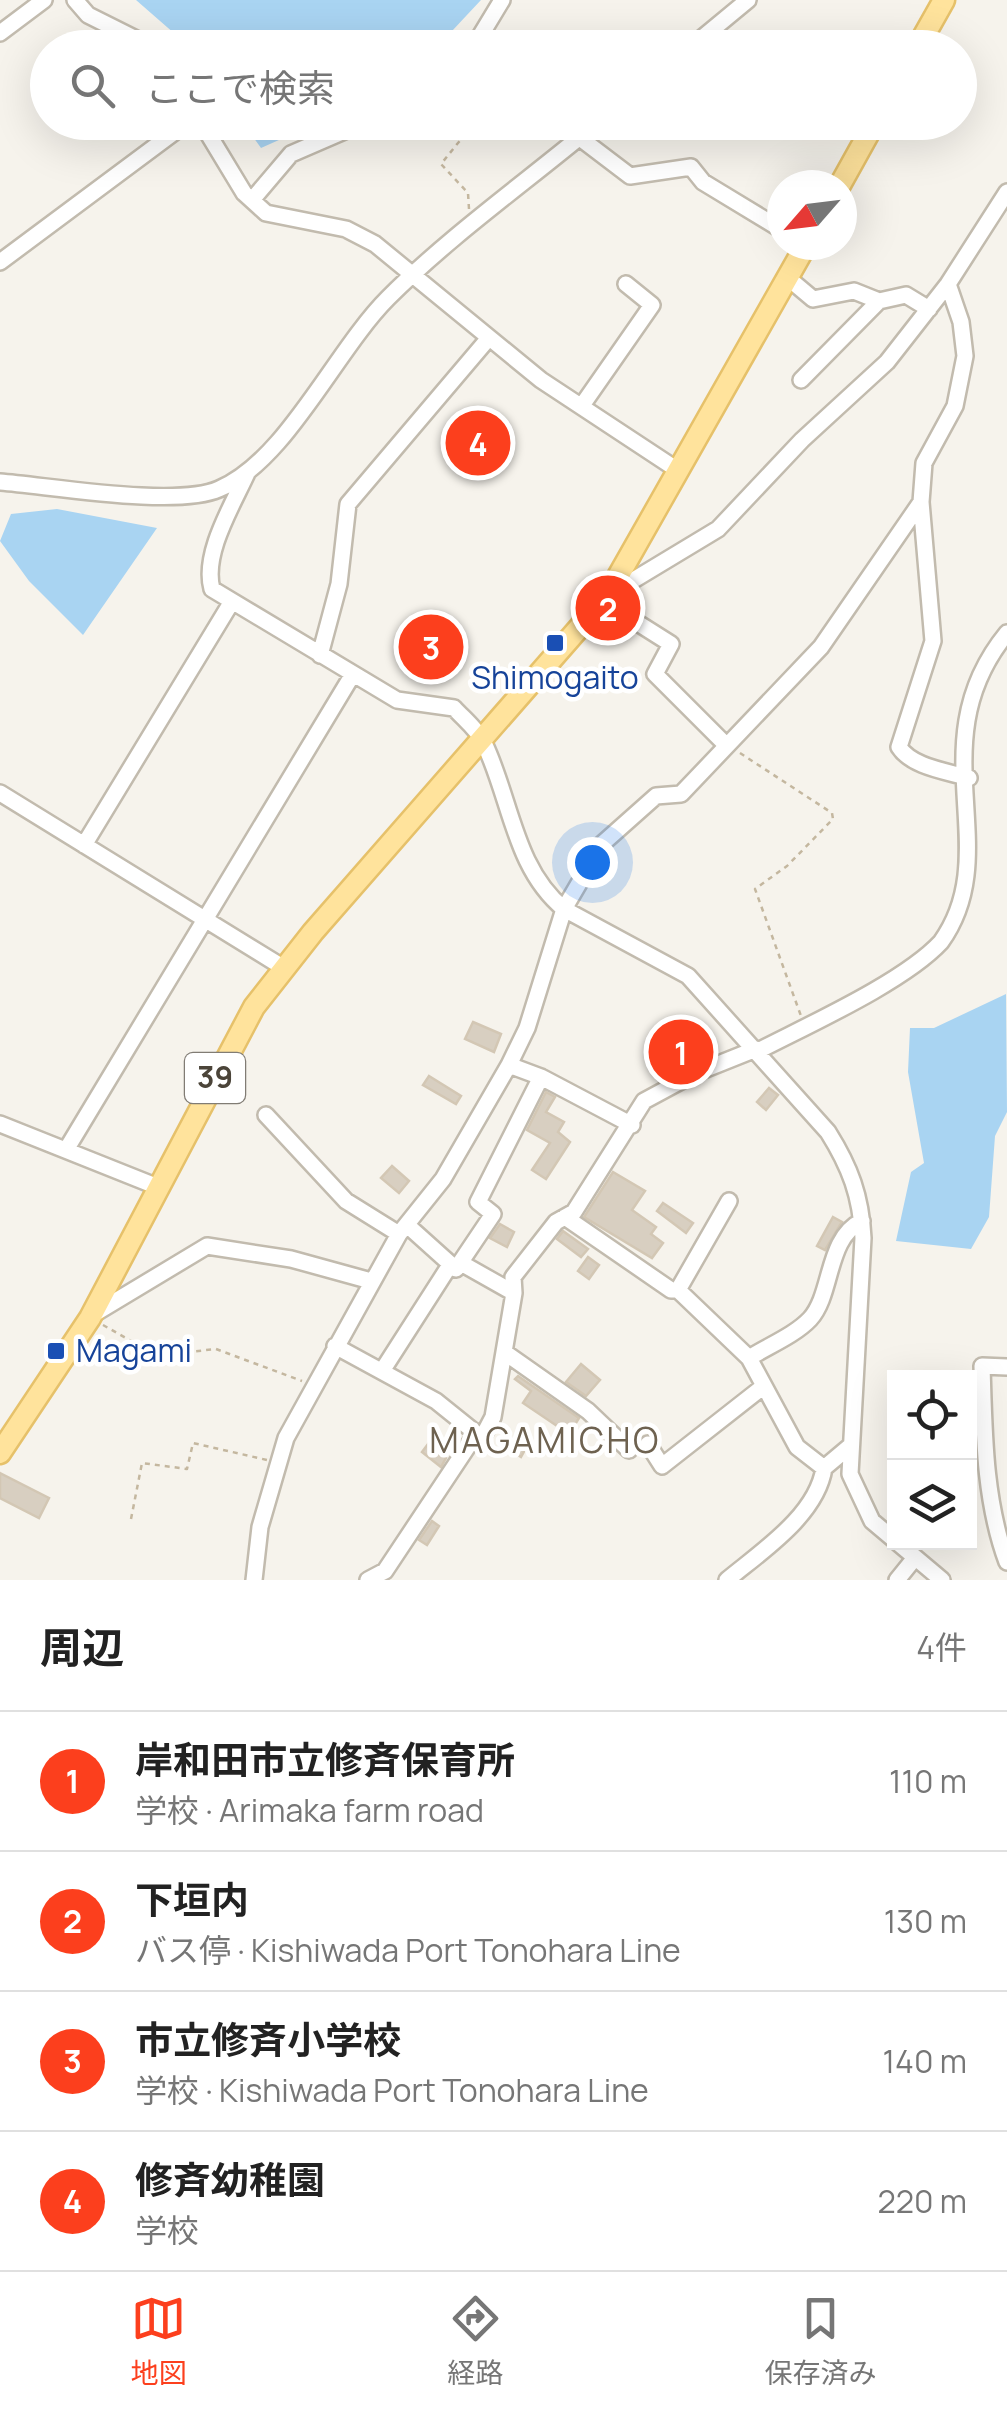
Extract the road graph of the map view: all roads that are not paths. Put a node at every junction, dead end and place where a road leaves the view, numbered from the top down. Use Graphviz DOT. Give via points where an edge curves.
graph roads {
  1 [pos="44,0"];
  2 [pos="75,0"];
  3 [pos="502,0"];
  4 [pos="748,0"];
  5 [pos="944,0"];
  6 [pos="118,30"];
  7 [pos="484,30"];
  8 [pos="712,30"];
  9 [pos="927,30"];
  10 [pos="0,32"];
  11 [pos="163,140"];
  12 [pos="213,140"];
  13 [pos="323,140"];
  14 [pos="578,140"];
  15 [pos="583,140"];
  16 [pos="865,140"];
  17 [pos="848,170"];
  18 [pos="1007,192"];
  19 [pos="252,200"];
  20 [pos="767,221"];
  21 [pos="2,256"];
  22 [pos="798,260"];
  23 [pos="412,275"];
  24 [pos="788,278"];
  25 [pos="626,284"];
  26 [pos="948,284"];
  27 [pos="879,300"];
  28 [pos="929,308"];
  29 [pos="488,339"];
  30 [pos="802,380"];
  31 [pos="583,404"];
  32 [pos="679,471"];
  33 [pos="248,472"];
  34 [pos="0,482"];
  35 [pos="920,502"];
  36 [pos="605,599"];
  37 [pos="230,602"];
  38 [pos="1007,633"];
  39 [pos="320,655"];
  40 [pos="353,674"];
  41 [pos="483,740"];
  42 [pos="726,744"];
  43 [pos="969,778"];
  44 [pos="0,793"];
  45 [pos="84,844"];
  46 [pos="564,909"];
  47 [pos="204,918"];
  48 [pos="284,968"];
  49 [pos="757,1050"];
  50 [pos="509,1065"];
  51 [pos="541,1077"];
  52 [pos="266,1115"];
  53 [pos="0,1124"];
  54 [pos="632,1125"];
  55 [pos="66,1150"];
  56 [pos="158,1187"];
  57 [pos="728,1200"];
  58 [pos="565,1217"];
  59 [pos="862,1220"];
  60 [pos="403,1230"];
  61 [pos="456,1264"];
  62 [pos="372,1281"];
  63 [pos="678,1290"];
  64 [pos="514,1293"];
  65 [pos="91,1316"];
  66 [pos="335,1346"];
  67 [pos="504,1352"];
  68 [pos="749,1358"];
  69 [pos="1007,1367"];
  70 [pos="382,1372"];
  71 [pos="764,1386"];
  72 [pos="476,1434"];
  73 [pos="648,1444"];
  74 [pos="849,1447"];
  75 [pos="629,1450"];
  76 [pos="0,1453"];
  77 [pos="824,1468"];
  78 [pos="1003,1539"];
  79 [pos="914,1559"];
  80 [pos="1007,1562"];
  81 [pos="255,1579"];
  82 [pos="368,1580"];
  83 [pos="727,1580"];
  84 [pos="897,1580"];
  85 [pos="942,1580"];
  1 -- 10 [label="street"];
  2 -- 6 [label="street"];
  3 -- 7 [label="street"];
  4 -- 8 [label="street"];
  5 -- 9 [label="main road"];
  11 -- 21 [label="street"];
  12 -- 19 [label="street"];
  13 -- 19 [label="street" via="291,154"];
  14 -- 23 [label="street"];
  15 -- 20 [label="street" via="630,176 690,166 702,182"];
  16 -- 17 [label="main road"];
  18 -- 26 [label="street"];
  19 -- 23 [label="street" via="266,214 346,229"];
  22 -- 24 [label="main road, 39"];
  23 -- 29 [label="street"];
  23 -- 33 [label="street" via="351,338 281,438"];
  24 -- 27 [label="street" via="814,299 854,291"];
  24 -- 32 [label="main road, 39"];
  25 -- 31 [label="street" via="652,304"];
  26 -- 28 [label="street"];
  26 -- 35 [label="street" via="965,356 954,406 924,464"];
  27 -- 28 [label="street" via="906,295"];
  27 -- 30 [label="street"];
  28 -- 36 [label="street" via="887,362 718,529"];
  29 -- 31 [label="street"];
  29 -- 39 [label="street" via="348,504 339,584"];
  31 -- 32 [label="street"];
  32 -- 36 [label="main road, 39"];
  33 -- 34 [label="street" via="216,491 190,496"];
  33 -- 37 [label="street" via="222,530 210,580"];
  35 -- 42 [label="street" via="820,648"];
  35 -- 43 [label="street" via="933,642 899,747 906,757"];
  36 -- 41 [label="main road, 39"];
  36 -- 42 [label="street" via="670,644 655,674"];
  37 -- 39 [label="street"];
  37 -- 45 [label="street"];
  38 -- 43 [label="street" via="974,690 966,724"];
  39 -- 40 [label="street"];
  40 -- 41 [label="street" via="397,700 454,708"];
  40 -- 47 [label="street"];
  41 -- 46 [label="street" via="531,871"];
  41 -- 48 [label="main road, 39"];
  42 -- 46 [label="street" via="681,794 656,796 602,844"];
  43 -- 49 [label="street" via="976,872 954,926 916,963"];
  44 -- 45 [label="street"];
  45 -- 47 [label="street"];
  46 -- 49 [label="street" via="688,976"];
  46 -- 50 [label="street"];
  47 -- 48 [label="street"];
  47 -- 55 [label="street"];
  48 -- 56 [label="main road, 39" via="241,1029"];
  49 -- 54 [label="street" via="644,1101"];
  49 -- 59 [label="street" via="844,1157"];
  50 -- 51 [label="street"];
  50 -- 60 [label="street" via="443,1179"];
  51 -- 54 [label="street"];
  51 -- 61 [label="street" via="478,1202 492,1214"];
  52 -- 60 [label="street" via="346,1201"];
  53 -- 55 [label="street"];
  54 -- 58 [label="street"];
  55 -- 56 [label="street"];
  56 -- 65 [label="main road, 39"];
  57 -- 63 [label="street"];
  58 -- 63 [label="street"];
  58 -- 64 [label="street" via="513,1278"];
  59 -- 68 [label="street" via="830,1266 814,1314"];
  59 -- 74 [label="street"];
  60 -- 61 [label="street"];
  60 -- 62 [label="street"];
  61 -- 64 [label="street"];
  61 -- 70 [label="street"];
  62 -- 65 [label="street" via="207,1246"];
  62 -- 66 [label="street"];
  63 -- 68 [label="street"];
  64 -- 67 [label="street"];
  65 -- 76 [label="main road, 39"];
  66 -- 70 [label="street"];
  66 -- 81 [label="street" via="278,1462 260,1527"];
  67 -- 72 [label="street" via="493,1417 482,1438"];
  67 -- 75 [label="street" via="588,1410"];
  68 -- 71 [label="street"];
  69 -- 78 [label="street" via="982,1366 984,1445"];
  70 -- 72 [label="street" via="436,1401"];
  71 -- 73 [label="street" via="662,1466"];
  71 -- 77 [label="street" via="798,1448"];
  72 -- 82 [label="street" via="385,1571"];
  74 -- 77 [label="street"];
  74 -- 79 [label="street" via="850,1474 872,1521"];
  77 -- 83 [label="street" via="822,1484 798,1518"];
  78 -- 80 [label="street"];
  79 -- 84 [label="street"];
  79 -- 85 [label="street"];
}
